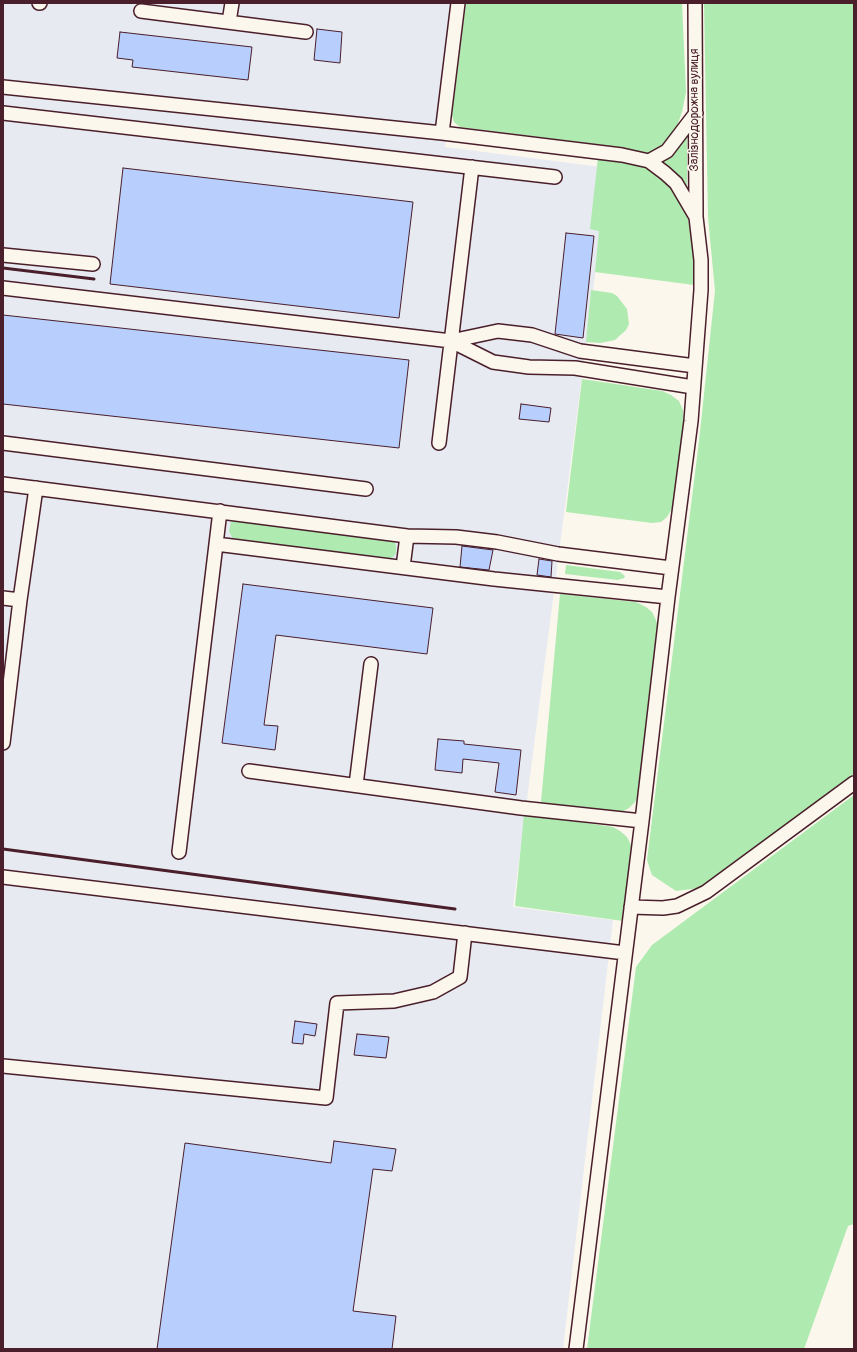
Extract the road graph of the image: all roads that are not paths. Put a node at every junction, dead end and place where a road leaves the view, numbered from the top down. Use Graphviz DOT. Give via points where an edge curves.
graph roads {
  1 [pos="232,3"];
  2 [pos="458,3"];
  3 [pos="695,3"];
  4 [pos="141,11"];
  5 [pos="229,22"];
  6 [pos="306,32"];
  7 [pos="3,87"];
  8 [pos="3,113"];
  9 [pos="696,113"];
  10 [pos="442,133"];
  11 [pos="649,161"];
  12 [pos="472,167"];
  13 [pos="555,177"];
  14 [pos="696,217"];
  15 [pos="3,255"];
  16 [pos="92,264"];
  17 [pos="3,288"];
  18 [pos="451,341"];
  19 [pos="695,366"];
  20 [pos="693,387"];
  21 [pos="3,443"];
  22 [pos="439,443"];
  23 [pos="3,484"];
  24 [pos="36,488"];
  25 [pos="366,489"];
  26 [pos="220,512"];
  27 [pos="407,536"];
  28 [pos="216,544"];
  29 [pos="403,567"];
  30 [pos="672,568"];
  31 [pos="668,597"];
  32 [pos="3,598"];
  33 [pos="20,600"];
  34 [pos="371,664"];
  35 [pos="3,743"];
  36 [pos="249,771"];
  37 [pos="854,783"];
  38 [pos="356,785"];
  39 [pos="642,821"];
  40 [pos="179,852"];
  41 [pos="3,877"];
  42 [pos="631,907"];
  43 [pos="465,933"];
  44 [pos="625,952"];
  45 [pos="3,1066"];
  46 [pos="576,1349"];
  1 -- 5 [label="street"];
  2 -- 10 [label="street"];
  3 -- 9 [label="street, Залізнодорожна вулиця"];
  4 -- 5 [label="street"];
  5 -- 6 [label="street"];
  7 -- 10 [label="street"];
  8 -- 12 [label="street"];
  9 -- 11 [label="street" via="668,151"];
  9 -- 14 [label="street, Залізнодорожна вулиця"];
  10 -- 11 [label="street" via="622,155"];
  11 -- 14 [label="street" via="676,183"];
  12 -- 13 [label="street"];
  12 -- 18 [label="street"];
  14 -- 19 [label="street, Залізнодорожна вулиця" via="701,275"];
  15 -- 16 [label="street"];
  17 -- 18 [label="street"];
  18 -- 19 [label="street" via="498,331 532,335 580,351"];
  18 -- 20 [label="street" via="493,362 529,367 575,368"];
  18 -- 22 [label="street"];
  19 -- 20 [label="street, Залізнодорожна вулиця"];
  20 -- 30 [label="street, Залізнодорожна вулиця"];
  21 -- 25 [label="street"];
  23 -- 24 [label="street"];
  24 -- 26 [label="street"];
  24 -- 33 [label="street"];
  26 -- 27 [label="street"];
  26 -- 28 [label="street"];
  27 -- 29 [label="street"];
  27 -- 30 [label="street" via="456,537 558,554"];
  28 -- 29 [label="street"];
  28 -- 40 [label="street"];
  29 -- 31 [label="street" via="487,579"];
  30 -- 31 [label="street, Залізнодорожна вулиця"];
  31 -- 39 [label="street, Залізнодорожна вулиця"];
  32 -- 33 [label="street"];
  33 -- 35 [label="street"];
  34 -- 38 [label="street"];
  36 -- 38 [label="street"];
  37 -- 42 [label="street" via="706,892 670,907"];
  38 -- 39 [label="street" via="522,808"];
  39 -- 42 [label="street, Залізнодорожна вулиця"];
  41 -- 43 [label="street"];
  42 -- 44 [label="street, Залізнодорожна вулиця"];
  43 -- 44 [label="street"];
  43 -- 45 [label="street" via="460,977 433,992 394,1001 337,1003 326,1098"];
  44 -- 46 [label="street, Залізнодорожна вулиця"];
}
